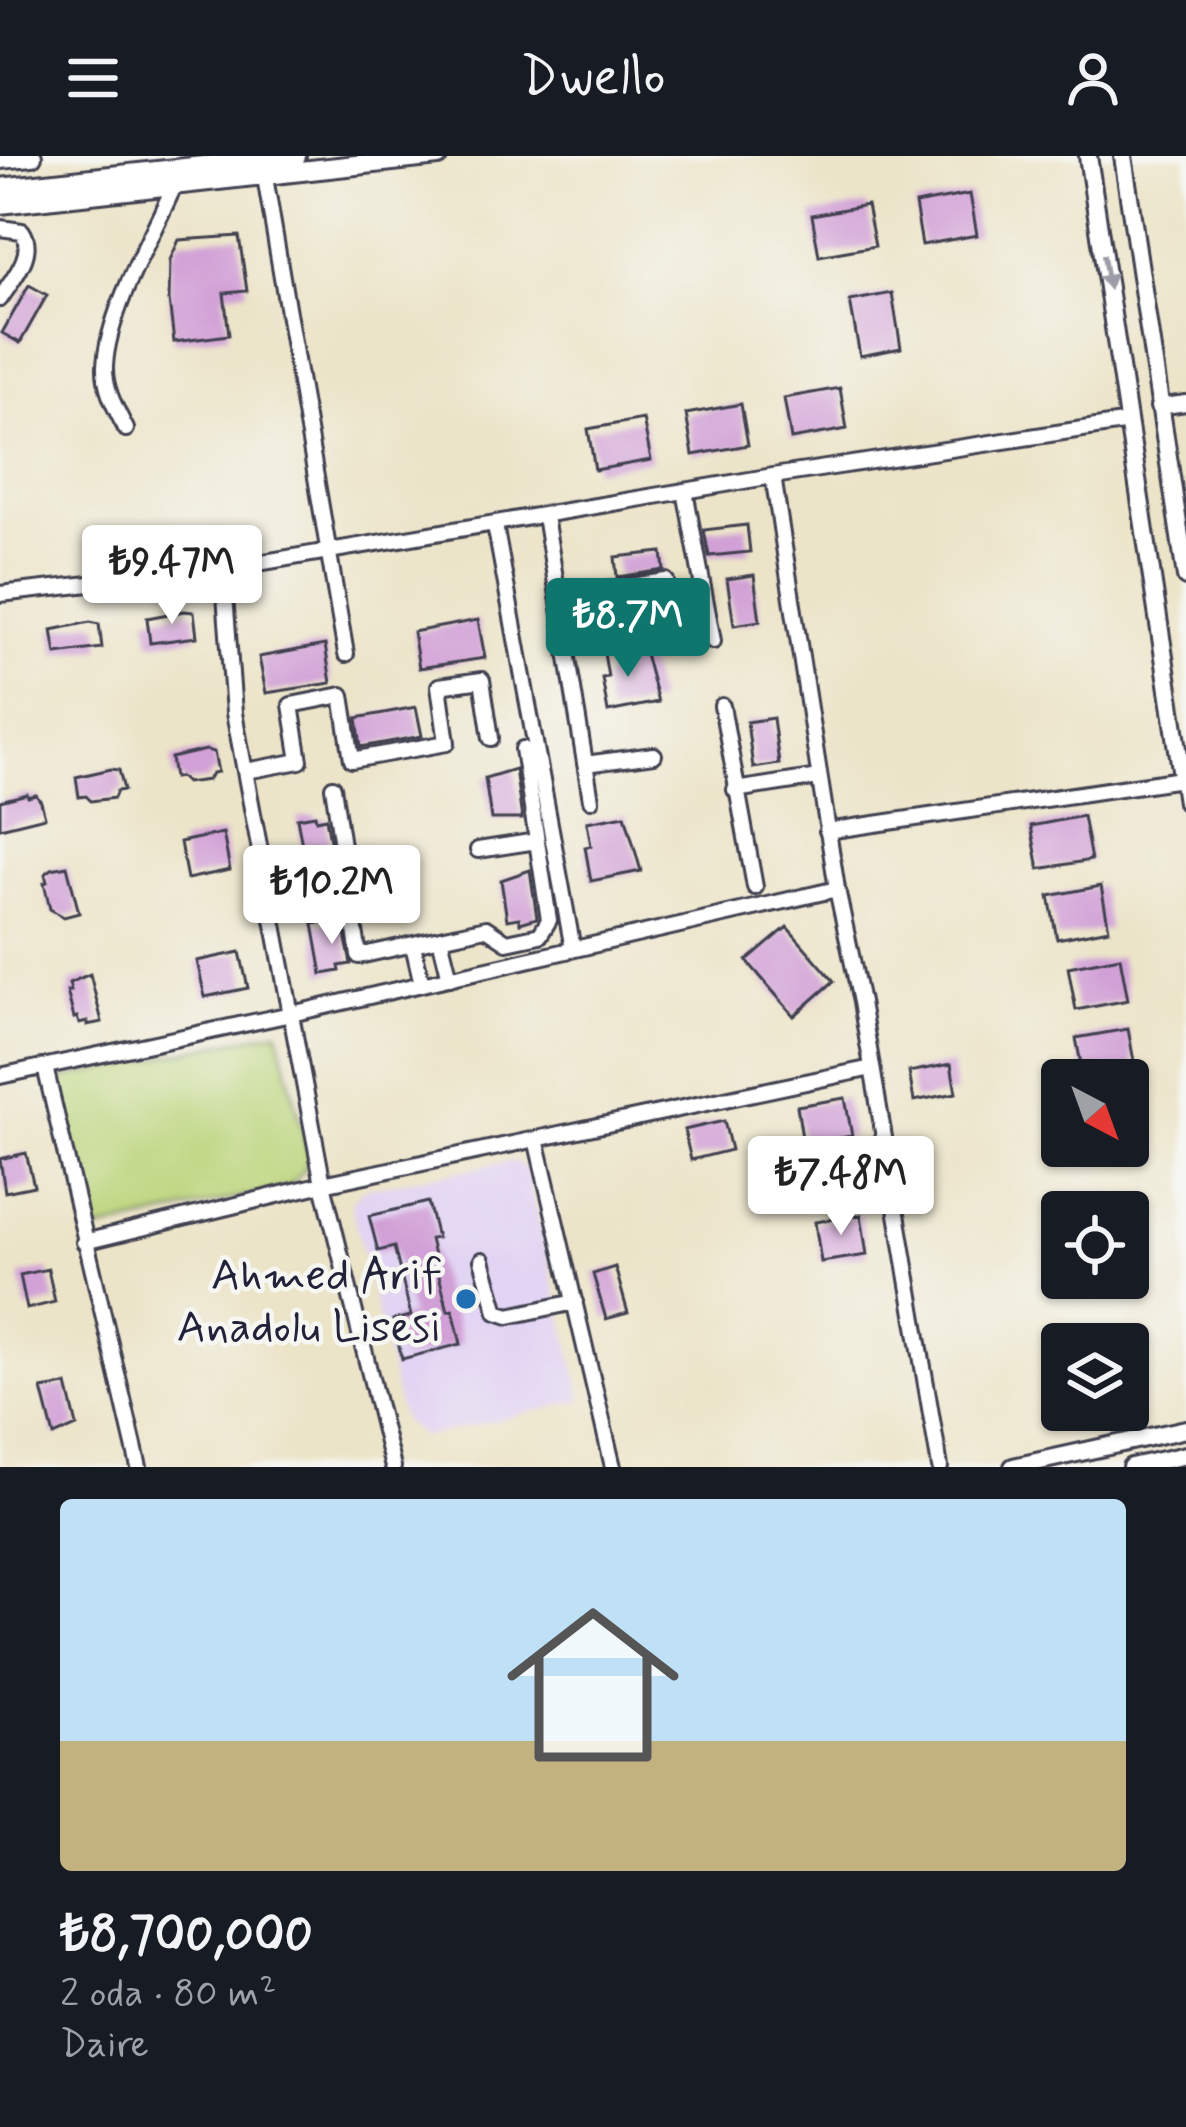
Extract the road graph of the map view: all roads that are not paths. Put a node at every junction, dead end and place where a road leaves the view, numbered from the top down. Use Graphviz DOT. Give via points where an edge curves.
graph roads {
  1 [pos="32,156"];
  2 [pos="296,156"];
  3 [pos="438,156"];
  4 [pos="1088,156"];
  5 [pos="1123,156"];
  6 [pos="0,159"];
  7 [pos="265,176"];
  8 [pos="174,186"];
  9 [pos="0,188"];
  10 [pos="0,205"];
  11 [pos="0,228"];
  12 [pos="0,299"];
  13 [pos="1186,403"];
  14 [pos="1158,407"];
  15 [pos="1129,422"];
  16 [pos="126,429"];
  17 [pos="773,476"];
  18 [pos="685,491"];
  19 [pos="545,516"];
  20 [pos="495,525"];
  21 [pos="330,551"];
  22 [pos="223,569"];
  23 [pos="1186,577"];
  24 [pos="666,581"];
  25 [pos="0,594"];
  26 [pos="558,597"];
  27 [pos="713,641"];
  28 [pos="346,654"];
  29 [pos="722,706"];
  30 [pos="491,738"];
  31 [pos="523,748"];
  32 [pos="654,755"];
  33 [pos="585,764"];
  34 [pos="246,771"];
  35 [pos="819,777"];
  36 [pos="1182,779"];
  37 [pos="333,787"];
  38 [pos="735,790"];
  39 [pos="591,800"];
  40 [pos="1186,802"];
  41 [pos="827,831"];
  42 [pos="537,841"];
  43 [pos="478,850"];
  44 [pos="346,871"];
  45 [pos="296,880"];
  46 [pos="755,887"];
  47 [pos="836,889"];
  48 [pos="440,938"];
  49 [pos="412,945"];
  50 [pos="573,950"];
  51 [pos="450,978"];
  52 [pos="422,984"];
  53 [pos="292,1014"];
  54 [pos="45,1067"];
  55 [pos="872,1068"];
  56 [pos="0,1076"];
  57 [pos="536,1138"];
  58 [pos="323,1184"];
  59 [pos="84,1242"];
  60 [pos="482,1260"];
  61 [pos="575,1302"];
  62 [pos="1186,1429"];
  63 [pos="1186,1455"];
  64 [pos="139,1467"];
  65 [pos="393,1467"];
  66 [pos="613,1467"];
  67 [pos="940,1467"];
  68 [pos="1013,1467"];
  69 [pos="1131,1467"];
  1 -- 6 [label="highway"];
  2 -- 9 [label="highway"];
  3 -- 7 [label="highway"];
  4 -- 15 [label="main road, one-way"];
  5 -- 14 [label="main road"];
  7 -- 8 [label="highway"];
  7 -- 21 [label="street"];
  8 -- 10 [label="highway"];
  8 -- 16 [label="street" via="118,313 105,365"];
  11 -- 12 [label="street" via="22,231 28,241"];
  13 -- 14 [label="street"];
  14 -- 23 [label="main road"];
  15 -- 17 [label="street"];
  15 -- 36 [label="main road"];
  17 -- 18 [label="street"];
  17 -- 35 [label="street"];
  18 -- 19 [label="street"];
  18 -- 27 [label="street"];
  19 -- 20 [label="street"];
  19 -- 26 [label="street"];
  20 -- 21 [label="street"];
  20 -- 50 [label="street"];
  21 -- 22 [label="street"];
  21 -- 28 [label="street"];
  22 -- 25 [label="street"];
  22 -- 34 [label="street"];
  24 -- 26 [label="street"];
  26 -- 33 [label="street"];
  29 -- 38 [label="street"];
  30 -- 34 [label="street" via="482,680 439,686 447,743 352,760 342,695 291,705 300,761"];
  31 -- 42 [label="street"];
  32 -- 33 [label="street"];
  33 -- 39 [label="street"];
  34 -- 53 [label="street"];
  35 -- 38 [label="street"];
  35 -- 41 [label="street"];
  36 -- 40 [label="main road"];
  36 -- 41 [label="street"];
  37 -- 44 [label="street"];
  38 -- 46 [label="street"];
  41 -- 47 [label="street"];
  42 -- 43 [label="street"];
  42 -- 48 [label="street" via="549,920 540,934 507,942 486,928"];
  44 -- 45 [label="street"];
  44 -- 49 [label="street" via="359,956"];
  47 -- 50 [label="street"];
  47 -- 55 [label="street"];
  48 -- 49 [label="street"];
  48 -- 51 [label="street"];
  49 -- 52 [label="street"];
  50 -- 51 [label="street"];
  51 -- 52 [label="street"];
  52 -- 53 [label="street"];
  53 -- 54 [label="street"];
  53 -- 58 [label="street"];
  54 -- 56 [label="street"];
  54 -- 59 [label="street"];
  55 -- 57 [label="street"];
  55 -- 67 [label="street"];
  57 -- 58 [label="street"];
  57 -- 61 [label="street"];
  58 -- 59 [label="street"];
  58 -- 65 [label="street"];
  59 -- 64 [label="street"];
  60 -- 61 [label="street" via="497,1312"];
  61 -- 66 [label="street"];
  62 -- 68 [label="main road"];
  63 -- 69 [label="main road"];
}
